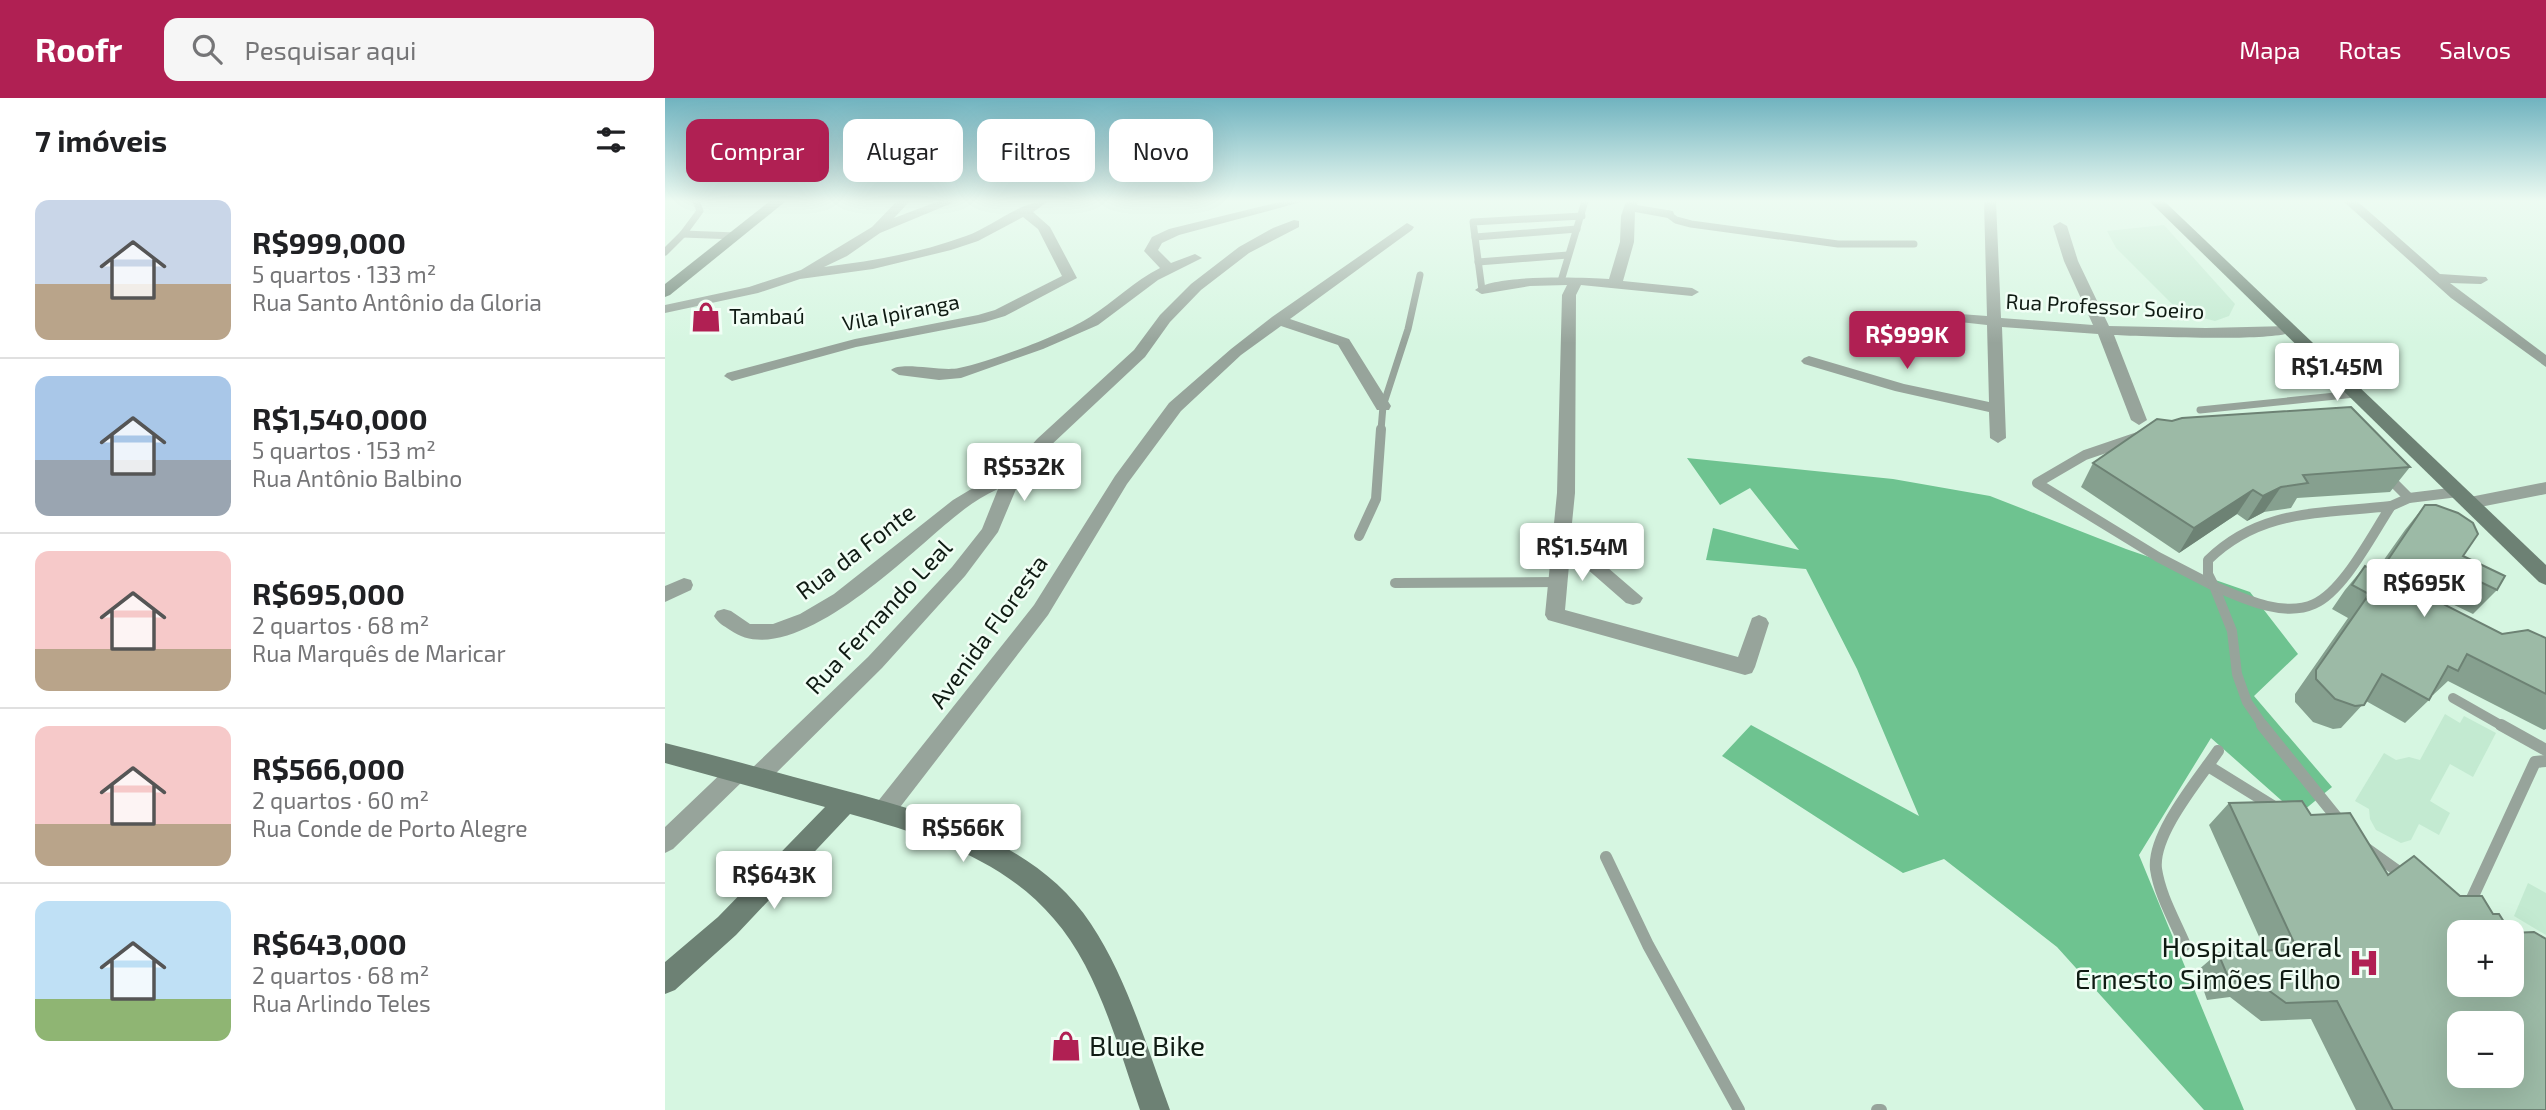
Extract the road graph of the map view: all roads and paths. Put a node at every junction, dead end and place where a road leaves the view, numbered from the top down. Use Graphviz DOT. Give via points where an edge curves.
graph roads {
  1 [pos="720,248"];
  2 [pos="849,248"];
  3 [pos="941,248"];
  4 [pos="1056,248"];
  5 [pos="1153,248"];
  6 [pos="1250,248"];
  7 [pos="1377,248"];
  8 [pos="1476,248"];
  9 [pos="1570,248"];
  10 [pos="1625,248"];
  11 [pos="1992,248"];
  12 [pos="2067,248"];
  13 [pos="2205,248"];
  14 [pos="2403,248"];
  15 [pos="1568,255"];
  16 [pos="1195,258"];
  17 [pos="1478,262"];
  18 [pos="1169,269"];
  19 [pos="799,275"];
  20 [pos="1420,275"];
  21 [pos="2437,278"];
  22 [pos="1568,281"];
  23 [pos="2481,281"];
  24 [pos="1615,283"];
  25 [pos="1482,290"];
  26 [pos="665,292"];
  27 [pos="1692,292"];
  28 [pos="665,309"];
  29 [pos="1960,317"];
  30 [pos="1277,320"];
  31 [pos="1994,321"];
  32 [pos="2289,330"];
  33 [pos="2106,332"];
  34 [pos="2539,350"];
  35 [pos="1809,361"];
  36 [pos="2546,362"];
  37 [pos="899,370"];
  38 [pos="732,376"];
  39 [pos="2355,394"];
  40 [pos="1383,406"];
  41 [pos="1997,409"];
  42 [pos="2200,410"];
  43 [pos="2139,420"];
  44 [pos="2150,436"];
  45 [pos="1998,438"];
  46 [pos="2382,471"];
  47 [pos="1014,477"];
  48 [pos="2546,488"];
  49 [pos="2409,498"];
  50 [pos="2464,498"];
  51 [pos="2391,506"];
  52 [pos="1563,535"];
  53 [pos="1359,536"];
  54 [pos="2546,576"];
  55 [pos="1559,582"];
  56 [pos="1395,583"];
  57 [pos="684,586"];
  58 [pos="2214,586"];
  59 [pos="665,595"];
  60 [pos="1633,598"];
  61 [pos="724,616"];
  62 [pos="1759,623"];
  63 [pos="2453,698"];
  64 [pos="2546,750"];
  65 [pos="2218,751"];
  66 [pos="665,753"];
  67 [pos="2546,761"];
  68 [pos="2208,766"];
  69 [pos="748,775"];
  70 [pos="845,802"];
  71 [pos="883,812"];
  72 [pos="2285,814"];
  73 [pos="2321,824"];
  74 [pos="2347,830"];
  75 [pos="665,842"];
  76 [pos="1606,857"];
  77 [pos="2412,881"];
  78 [pos="2465,914"];
  79 [pos="2185,944"];
  80 [pos="665,980"];
  81 [pos="1155,1110"];
  82 [pos="1739,1110"];
  1 -- 26 [label="main road"];
  2 -- 19 [label="street"];
  3 -- 19 [label="street" via="873,265"];
  4 -- 38 [label="street, Vila Ipiranga" via="1071,276 980,319 855,342"];
  5 -- 18 [label="street"];
  6 -- 47 [label="street, Rua Fernando Leal" via="1169,314 1136,358"];
  7 -- 30 [label="street, Avenida Floresta"];
  8 -- 17 [label="lane"];
  9 -- 15 [label="lane"];
  10 -- 24 [label="street"];
  11 -- 31 [label="street"];
  12 -- 33 [label="street" via="2089,304"];
  13 -- 32 [label="main road"];
  14 -- 21 [label="street"];
  15 -- 17 [label="lane"];
  15 -- 22 [label="lane"];
  16 -- 18 [label="street"];
  17 -- 25 [label="lane"];
  18 -- 37 [label="street" via="1093,322 1038,346 961,373"];
  19 -- 28 [label="street"];
  20 -- 40 [label="lane"];
  21 -- 23 [label="street"];
  21 -- 34 [label="street" via="2470,306"];
  22 -- 24 [label="street"];
  22 -- 25 [label="street"];
  22 -- 52 [label="street"];
  24 -- 27 [label="street"];
  29 -- 31 [label="street, Rua Professor Soeiro"];
  30 -- 40 [label="street" via="1344,342"];
  30 -- 71 [label="street, Avenida Floresta" via="1175,407 1114,492 1041,610"];
  31 -- 33 [label="street, Rua Professor Soeiro"];
  31 -- 41 [label="street"];
  32 -- 33 [label="street, Rua Professor Soeiro"];
  32 -- 39 [label="main road"];
  33 -- 43 [label="street"];
  34 -- 36 [label="street"];
  35 -- 41 [label="street"];
  39 -- 42 [label="lane"];
  39 -- 50 [label="main road"];
  40 -- 53 [label="lane" via="1376,499"];
  41 -- 45 [label="street"];
  44 -- 58 [label="lane" via="2095,449 2036,483"];
  46 -- 49 [label="lane"];
  47 -- 61 [label="street, Rua da Fonte" via="991,485 949,511 806,622 756,635 737,628"];
  47 -- 69 [label="street, Rua Fernando Leal" via="986,538 867,668"];
  48 -- 50 [label="street"];
  49 -- 50 [label="lane"];
  49 -- 51 [label="lane"];
  50 -- 54 [label="main road"];
  51 -- 58 [label="lane" via="2287,516 2259,524 2208,560 2206,567"];
  51 -- 58 [label="lane" via="2328,595 2313,605 2283,607"];
  52 -- 55 [label="street"];
  52 -- 60 [label="street"];
  55 -- 56 [label="lane"];
  55 -- 62 [label="street" via="1555,615 1745,667"];
  57 -- 59 [label="street"];
  58 -- 74 [label="lane" via="2232,631 2237,674 2247,702 2276,745"];
  63 -- 64 [label="lane"];
  65 -- 68 [label="lane"];
  66 -- 69 [label="main road"];
  67 -- 78 [label="lane" via="2535,762"];
  68 -- 72 [label="lane"];
  68 -- 79 [label="lane" via="2161,840 2155,860"];
  69 -- 70 [label="main road"];
  69 -- 75 [label="street, Rua Fernando Leal"];
  70 -- 71 [label="main road"];
  70 -- 80 [label="main road" via="727,926"];
  71 -- 81 [label="main road" via="979,845 1042,886 1059,904 1094,957"];
  73 -- 74 [label="lane"];
  74 -- 77 [label="lane"];
  76 -- 82 [label="lane" via="1643,936"];
}
